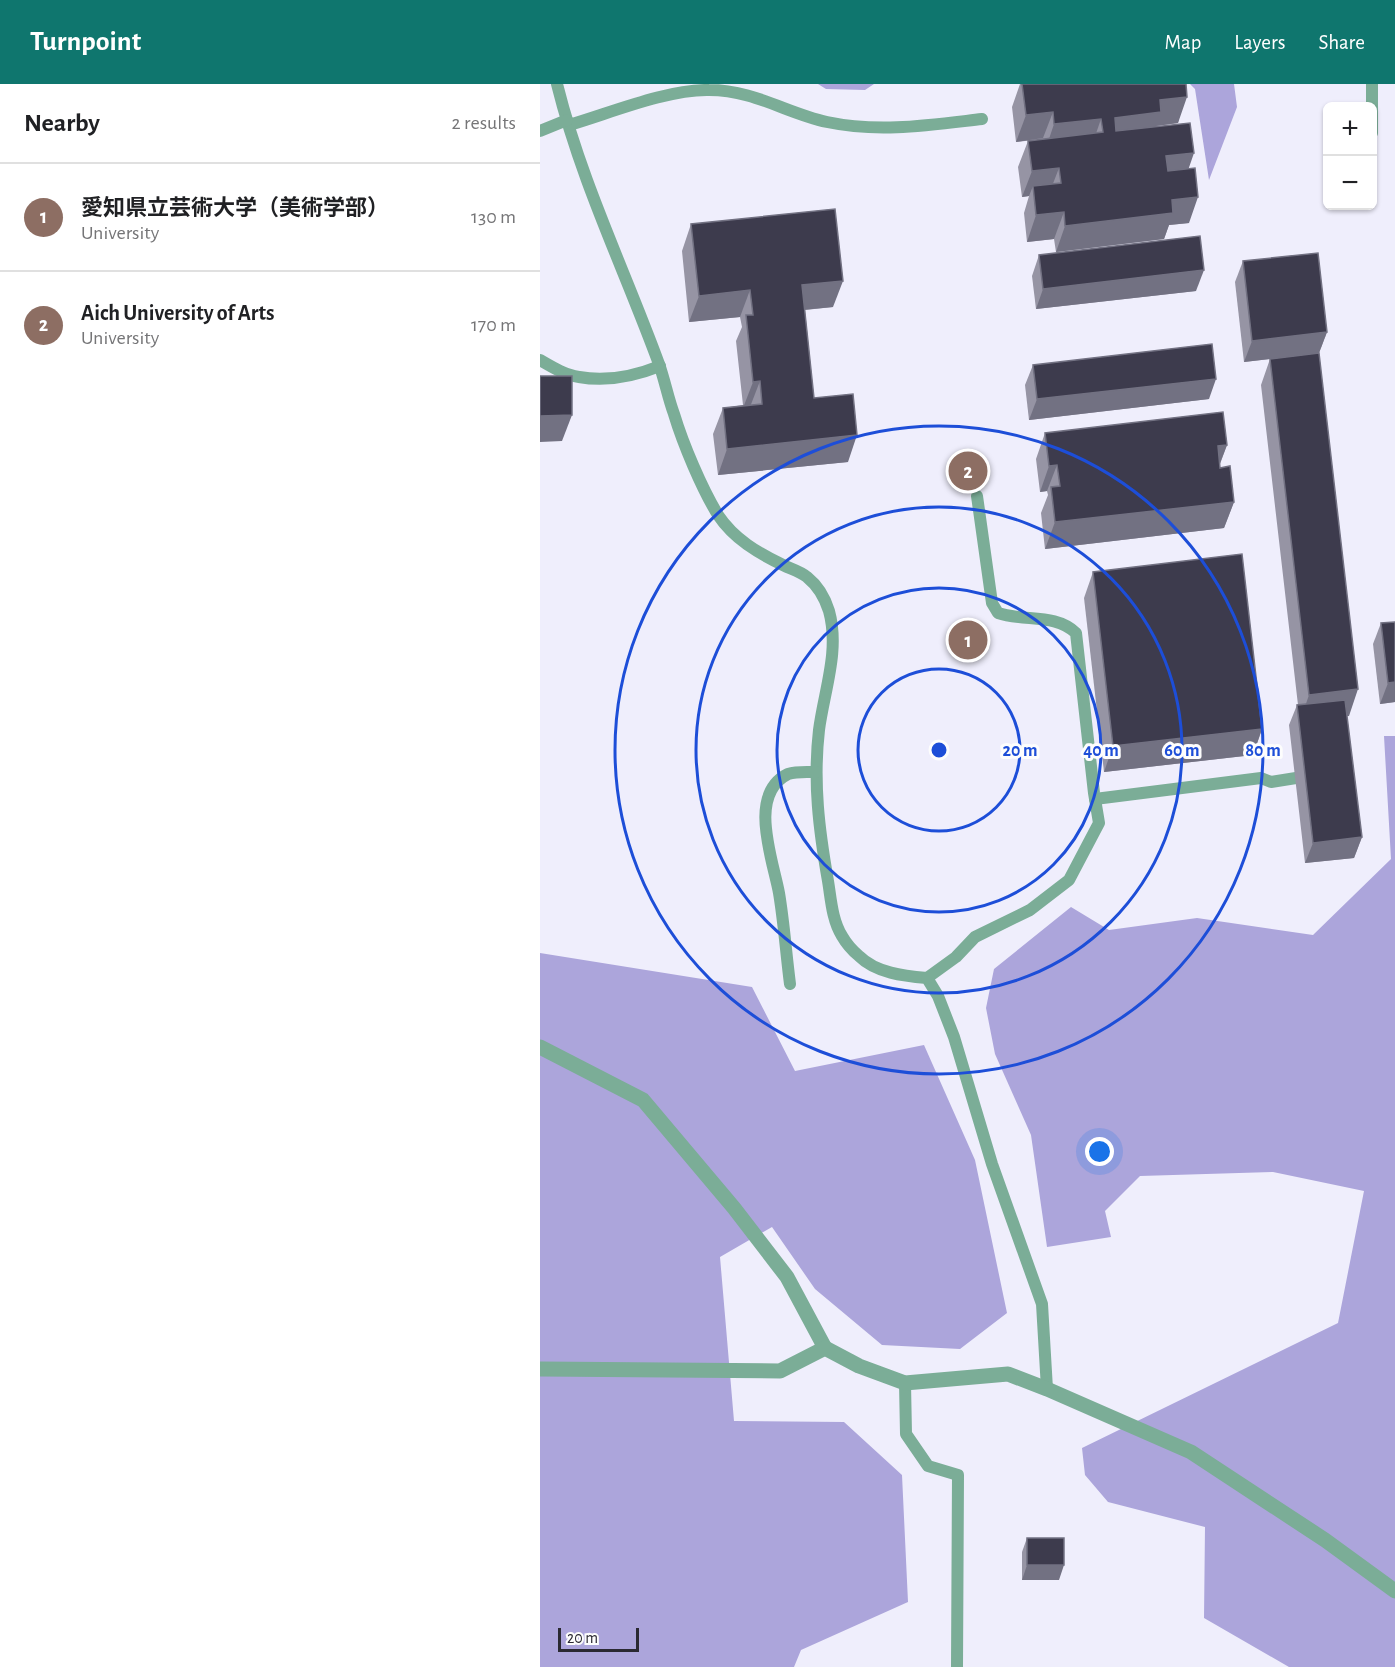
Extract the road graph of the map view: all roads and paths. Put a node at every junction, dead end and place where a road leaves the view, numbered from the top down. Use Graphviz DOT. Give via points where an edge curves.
graph roads {
  1 [pos="557,84"];
  2 [pos="1372,84"];
  3 [pos="1372,102"];
  4 [pos="981,119"];
  5 [pos="568,122"];
  6 [pos="540,131"];
  7 [pos="540,360"];
  8 [pos="660,366"];
  9 [pos="977,496"];
  10 [pos="816,772"];
  11 [pos="1296,778"];
  12 [pos="1095,799"];
  13 [pos="927,978"];
  14 [pos="790,984"];
  15 [pos="540,1047"];
  16 [pos="825,1348"];
  17 [pos="540,1369"];
  18 [pos="905,1383"];
  19 [pos="1047,1389"];
  20 [pos="1395,1591"];
  21 [pos="957,1667"];
  1 -- 5 [label="lane"];
  2 -- 3 [label="lane"];
  4 -- 5 [label="lane" via="897,128 851,126 825,121 753,95 689,90"];
  5 -- 6 [label="lane"];
  5 -- 8 [label="lane"];
  7 -- 8 [label="lane" via="579,377 638,375"];
  8 -- 10 [label="lane" via="674,415 706,493 727,527 758,552 805,575 819,590 829,610 832,657"];
  9 -- 12 [label="lane" via="992,603 998,613 1014,618 1055,620 1076,633"];
  10 -- 13 [label="lane" via="818,822 834,919 842,937 860,958 880,970"];
  10 -- 14 [label="lane" via="788,774 768,795 766,807 766,830 779,892"];
  11 -- 12 [label="lane" via="1271,782 1261,778"];
  12 -- 13 [label="lane" via="1099,823 1069,880 1030,910 975,937"];
  13 -- 19 [label="lane" via="954,1037 992,1164 1042,1304"];
  15 -- 16 [label="street" via="643,1100 787,1277"];
  16 -- 17 [label="street" via="780,1371"];
  16 -- 18 [label="street"];
  18 -- 19 [label="street" via="1008,1374"];
  18 -- 21 [label="lane" via="906,1434 928,1466 958,1475"];
  19 -- 20 [label="street" via="1191,1452"];
}
